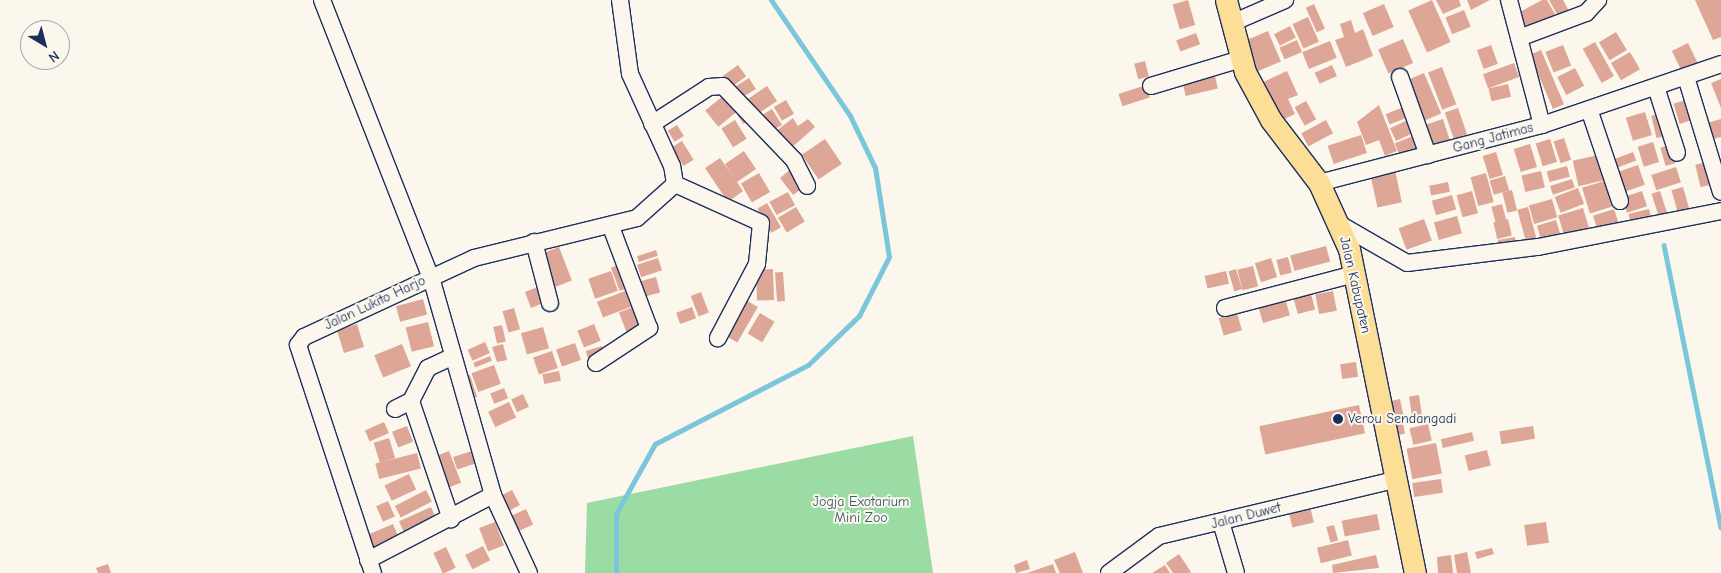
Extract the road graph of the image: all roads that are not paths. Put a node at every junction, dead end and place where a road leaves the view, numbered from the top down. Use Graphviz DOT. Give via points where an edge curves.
graph roads {
  1 [pos="322,0"];
  2 [pos="620,0"];
  3 [pos="1226,0"];
  4 [pos="1285,0"];
  5 [pos="1509,0"];
  6 [pos="1598,0"];
  7 [pos="1232,23"];
  8 [pos="1519,38"];
  9 [pos="1242,59"];
  10 [pos="1721,64"];
  11 [pos="1686,76"];
  12 [pos="1400,78"];
  13 [pos="1151,86"];
  14 [pos="1656,87"];
  15 [pos="1590,112"];
  16 [pos="652,124"];
  17 [pos="1542,125"];
  18 [pos="1677,153"];
  19 [pos="1428,155"];
  20 [pos="1319,183"];
  21 [pos="675,184"];
  22 [pos="807,186"];
  23 [pos="1721,192"];
  24 [pos="1620,202"];
  25 [pos="1721,211"];
  26 [pos="1341,225"];
  27 [pos="611,226"];
  28 [pos="534,242"];
  29 [pos="1355,274"];
  30 [pos="431,278"];
  31 [pos="550,303"];
  32 [pos="1226,308"];
  33 [pos="718,338"];
  34 [pos="452,357"];
  35 [pos="596,363"];
  36 [pos="411,401"];
  37 [pos="395,409"];
  38 [pos="1394,480"];
  39 [pos="493,495"];
  40 [pos="451,519"];
  41 [pos="1222,522"];
  42 [pos="370,566"];
  43 [pos="529,573"];
  44 [pos="1109,573"];
  45 [pos="1236,573"];
  46 [pos="1415,573"];
  1 -- 30 [label="street, Jalan Lukito Harjo"];
  2 -- 16 [label="street" via="630,74"];
  3 -- 7 [label="main road, Jalan Kabupaten"];
  4 -- 7 [label="street"];
  5 -- 8 [label="street, Gang Jatimas"];
  6 -- 8 [label="street" via="1586,14"];
  7 -- 9 [label="main road, Jalan Kabupaten"];
  8 -- 17 [label="street, Gang Jatimas"];
  9 -- 13 [label="street"];
  9 -- 20 [label="main road, Jalan Kabupaten" via="1270,120"];
  10 -- 11 [label="street"];
  11 -- 14 [label="street"];
  11 -- 23 [label="street"];
  12 -- 19 [label="street"];
  14 -- 15 [label="street"];
  14 -- 18 [label="street"];
  15 -- 17 [label="street"];
  15 -- 24 [label="street"];
  16 -- 21 [label="street" via="672,166"];
  16 -- 22 [label="street" via="709,87 723,86 794,160"];
  17 -- 19 [label="street, Gang Jatimas"];
  19 -- 20 [label="street, Gang Jatimas"];
  20 -- 26 [label="main road, Jalan Kabupaten"];
  21 -- 27 [label="street" via="648,212"];
  21 -- 33 [label="street" via="761,223 757,264"];
  25 -- 26 [label="street" via="1538,247 1407,263"];
  26 -- 29 [label="main road, Jalan Kabupaten"];
  27 -- 28 [label="street"];
  27 -- 35 [label="street" via="649,328"];
  28 -- 30 [label="street" via="474,258"];
  28 -- 31 [label="street"];
  29 -- 32 [label="street"];
  29 -- 38 [label="main road, Jalan Kabupaten"];
  30 -- 34 [label="street"];
  30 -- 42 [label="street, Jalan Lukito Harjo" via="304,337 298,345"];
  34 -- 36 [label="street" via="428,368"];
  34 -- 39 [label="street"];
  36 -- 37 [label="street"];
  36 -- 40 [label="street"];
  38 -- 41 [label="street, Jalan Duwet"];
  38 -- 46 [label="main road, Jalan Kabupaten"];
  39 -- 40 [label="street"];
  39 -- 43 [label="street"];
  40 -- 42 [label="street"];
  41 -- 44 [label="street, Jalan Duwet" via="1160,536"];
  41 -- 45 [label="street"];
}
